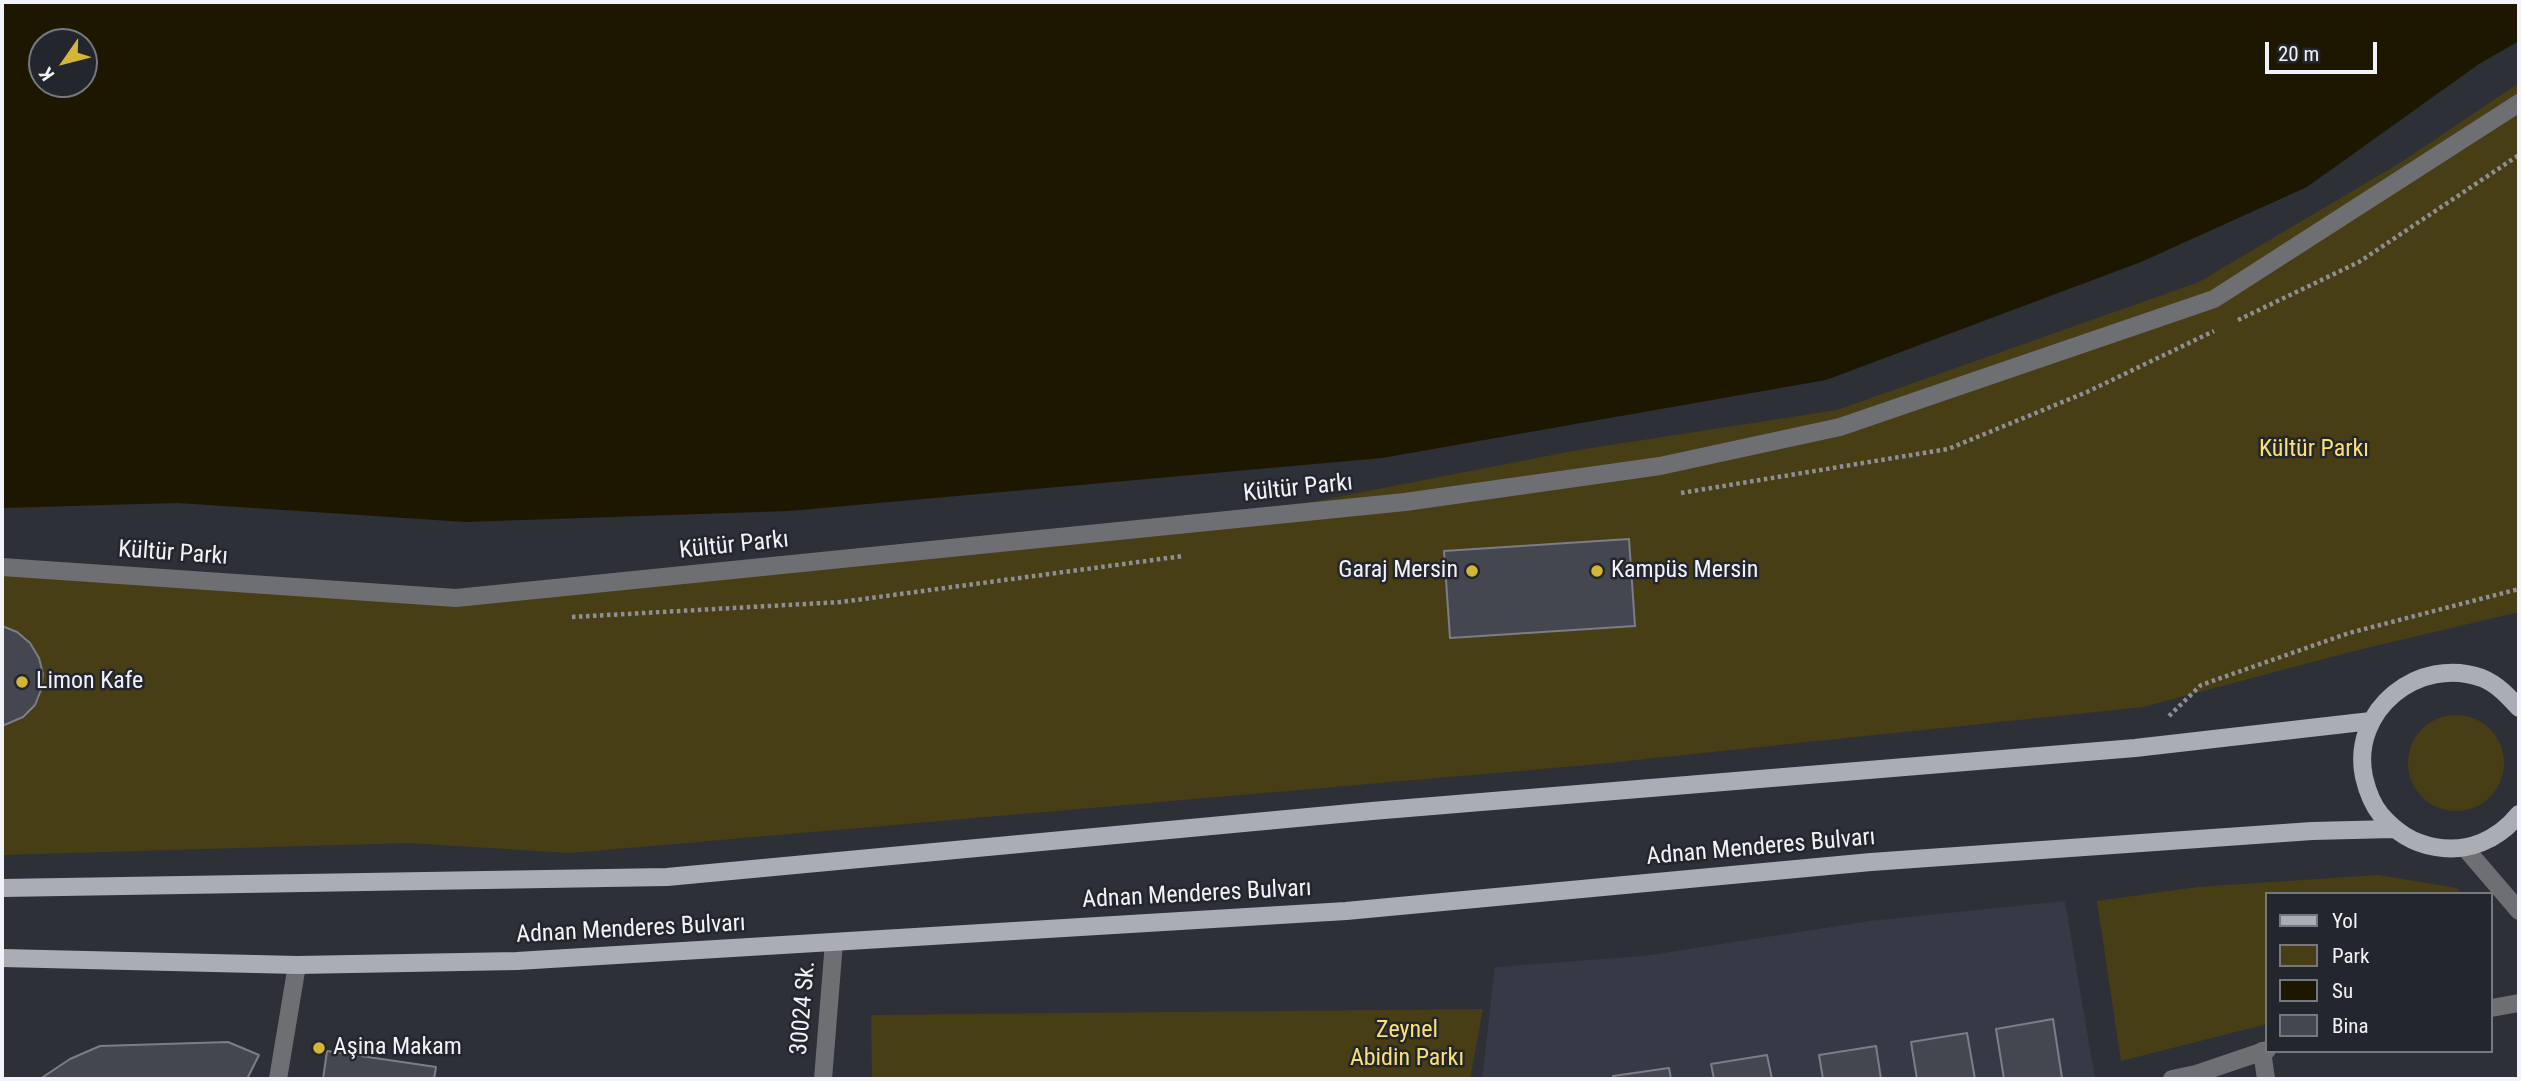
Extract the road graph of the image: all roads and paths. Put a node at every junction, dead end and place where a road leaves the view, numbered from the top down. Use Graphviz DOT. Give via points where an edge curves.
graph roads {
  1 [pos="2519,103"];
  2 [pos="2,566"];
  3 [pos="2519,589"];
  4 [pos="2519,708"];
  5 [pos="2371,721"];
  6 [pos="2135,748"];
  7 [pos="2519,814"];
  8 [pos="2393,829"];
  9 [pos="2465,848"];
  10 [pos="2,888"];
  11 [pos="2519,911"];
  12 [pos="834,942"];
  13 [pos="2,958"];
  14 [pos="297,965"];
  15 [pos="2519,1003"];
  16 [pos="2493,1008"];
  17 [pos="2264,1051"];
  18 [pos="278,1079"];
  19 [pos="823,1079"];
  20 [pos="2172,1079"];
  21 [pos="2266,1079"];
  1 -- 2 [label="street, Kültür Parkı" via="2214,299 1840,427 1660,466 1405,502 456,598"];
  3 -- 6 [label="path" via="2349,633 2202,685"];
  4 -- 5 [label="main road" via="2505,692 2482,679 2457,673 2431,674 2406,684 2386,700"];
  5 -- 6 [label="main road"];
  5 -- 8 [label="main road" via="2362,766 2367,790"];
  6 -- 10 [label="main road" via="1372,811 667,877"];
  7 -- 9 [label="main road" via="2497,836"];
  8 -- 9 [label="main road" via="2427,846"];
  8 -- 12 [label="main road, Adnan Menderes Bulvarı" via="1871,862 1346,911"];
  9 -- 11 [label="street"];
  12 -- 14 [label="main road, Adnan Menderes Bulvarı" via="517,961"];
  12 -- 19 [label="street, 30024 Sk."];
  13 -- 14 [label="main road, Adnan Menderes Bulvarı"];
  14 -- 18 [label="street"];
  15 -- 16 [label="street"];
  17 -- 20 [label="street"];
  17 -- 21 [label="street"];
}
